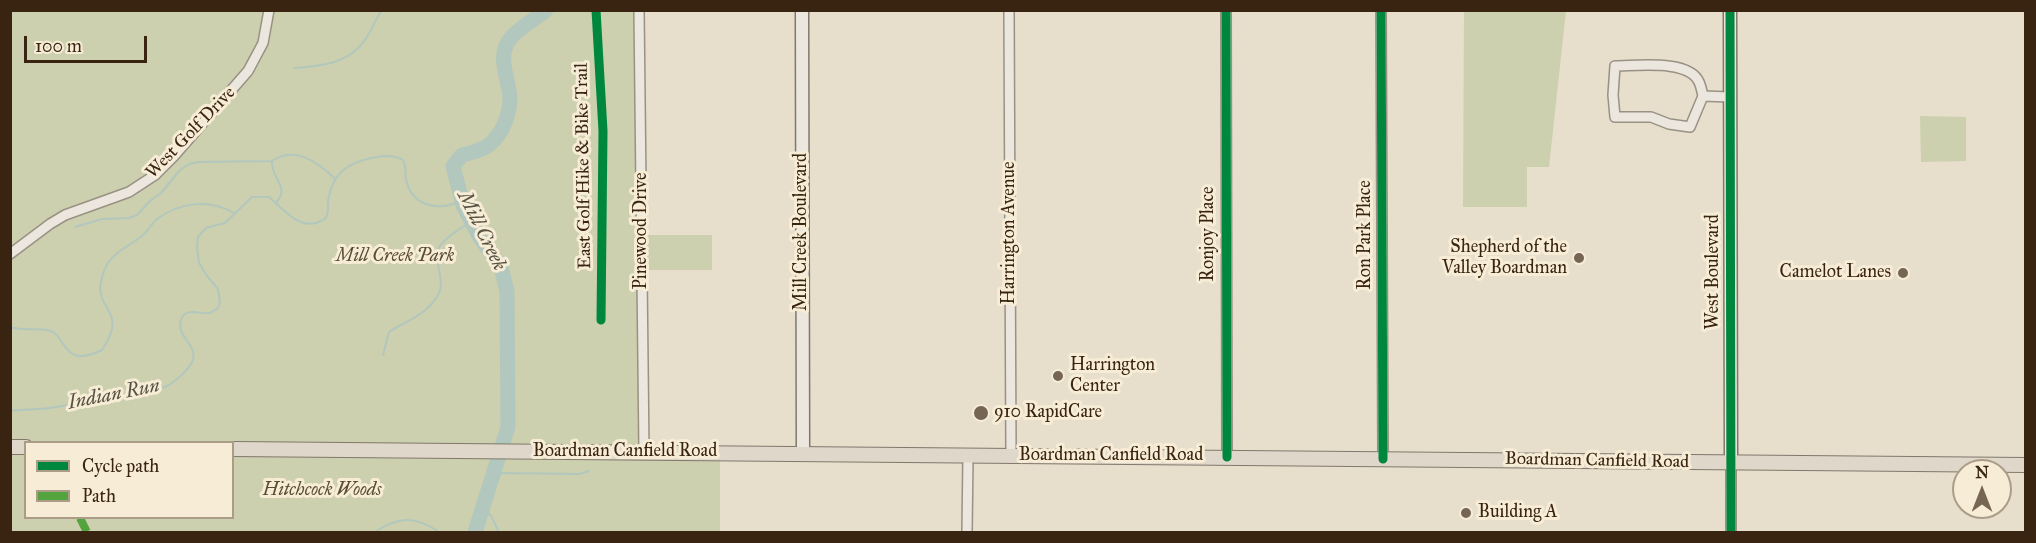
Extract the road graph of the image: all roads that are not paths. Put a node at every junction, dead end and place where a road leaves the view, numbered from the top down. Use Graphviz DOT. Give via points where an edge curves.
graph roads {
  1 [pos="269,10"];
  2 [pos="639,10"];
  3 [pos="802,10"];
  4 [pos="1010,10"];
  5 [pos="1226,10"];
  6 [pos="1381,10"];
  7 [pos="1730,10"];
  8 [pos="1703,96"];
  9 [pos="1730,97"];
  10 [pos="10,254"];
  11 [pos="234,449"];
  12 [pos="644,452"];
  13 [pos="803,454"];
  14 [pos="968,456"];
  15 [pos="1011,456"];
  16 [pos="1227,457"];
  17 [pos="1383,459"];
  18 [pos="1731,462"];
  19 [pos="2025,465"];
  20 [pos="968,532"];
  21 [pos="1731,532"];
  1 -- 10 [label="street, West Golf Drive" via="263,43 248,71 155,175 129,192 57,219"];
  2 -- 12 [label="street, Pinewood Drive"];
  3 -- 13 [label="street, Mill Creek Boulevard"];
  4 -- 15 [label="street, Harrington Avenue"];
  5 -- 16 [label="street, Ronjoy Place"];
  6 -- 17 [label="street, Ron Park Place"];
  7 -- 9 [label="street, West Boulevard"];
  8 -- 8 [label="street" via="1690,127 1651,117 1616,117 1615,66 1689,70 1699,81"];
  8 -- 9 [label="street"];
  9 -- 18 [label="street, West Boulevard"];
  11 -- 12 [label="main road, Boardman Canfield Road"];
  12 -- 13 [label="main road, Boardman Canfield Road"];
  13 -- 14 [label="main road, Boardman Canfield Road"];
  14 -- 15 [label="main road, Boardman Canfield Road"];
  14 -- 20 [label="street"];
  15 -- 16 [label="main road, Boardman Canfield Road"];
  16 -- 17 [label="main road, Boardman Canfield Road"];
  17 -- 18 [label="main road, Boardman Canfield Road"];
  18 -- 19 [label="main road, Boardman Canfield Road"];
  18 -- 21 [label="street, West Boulevard"];
}
